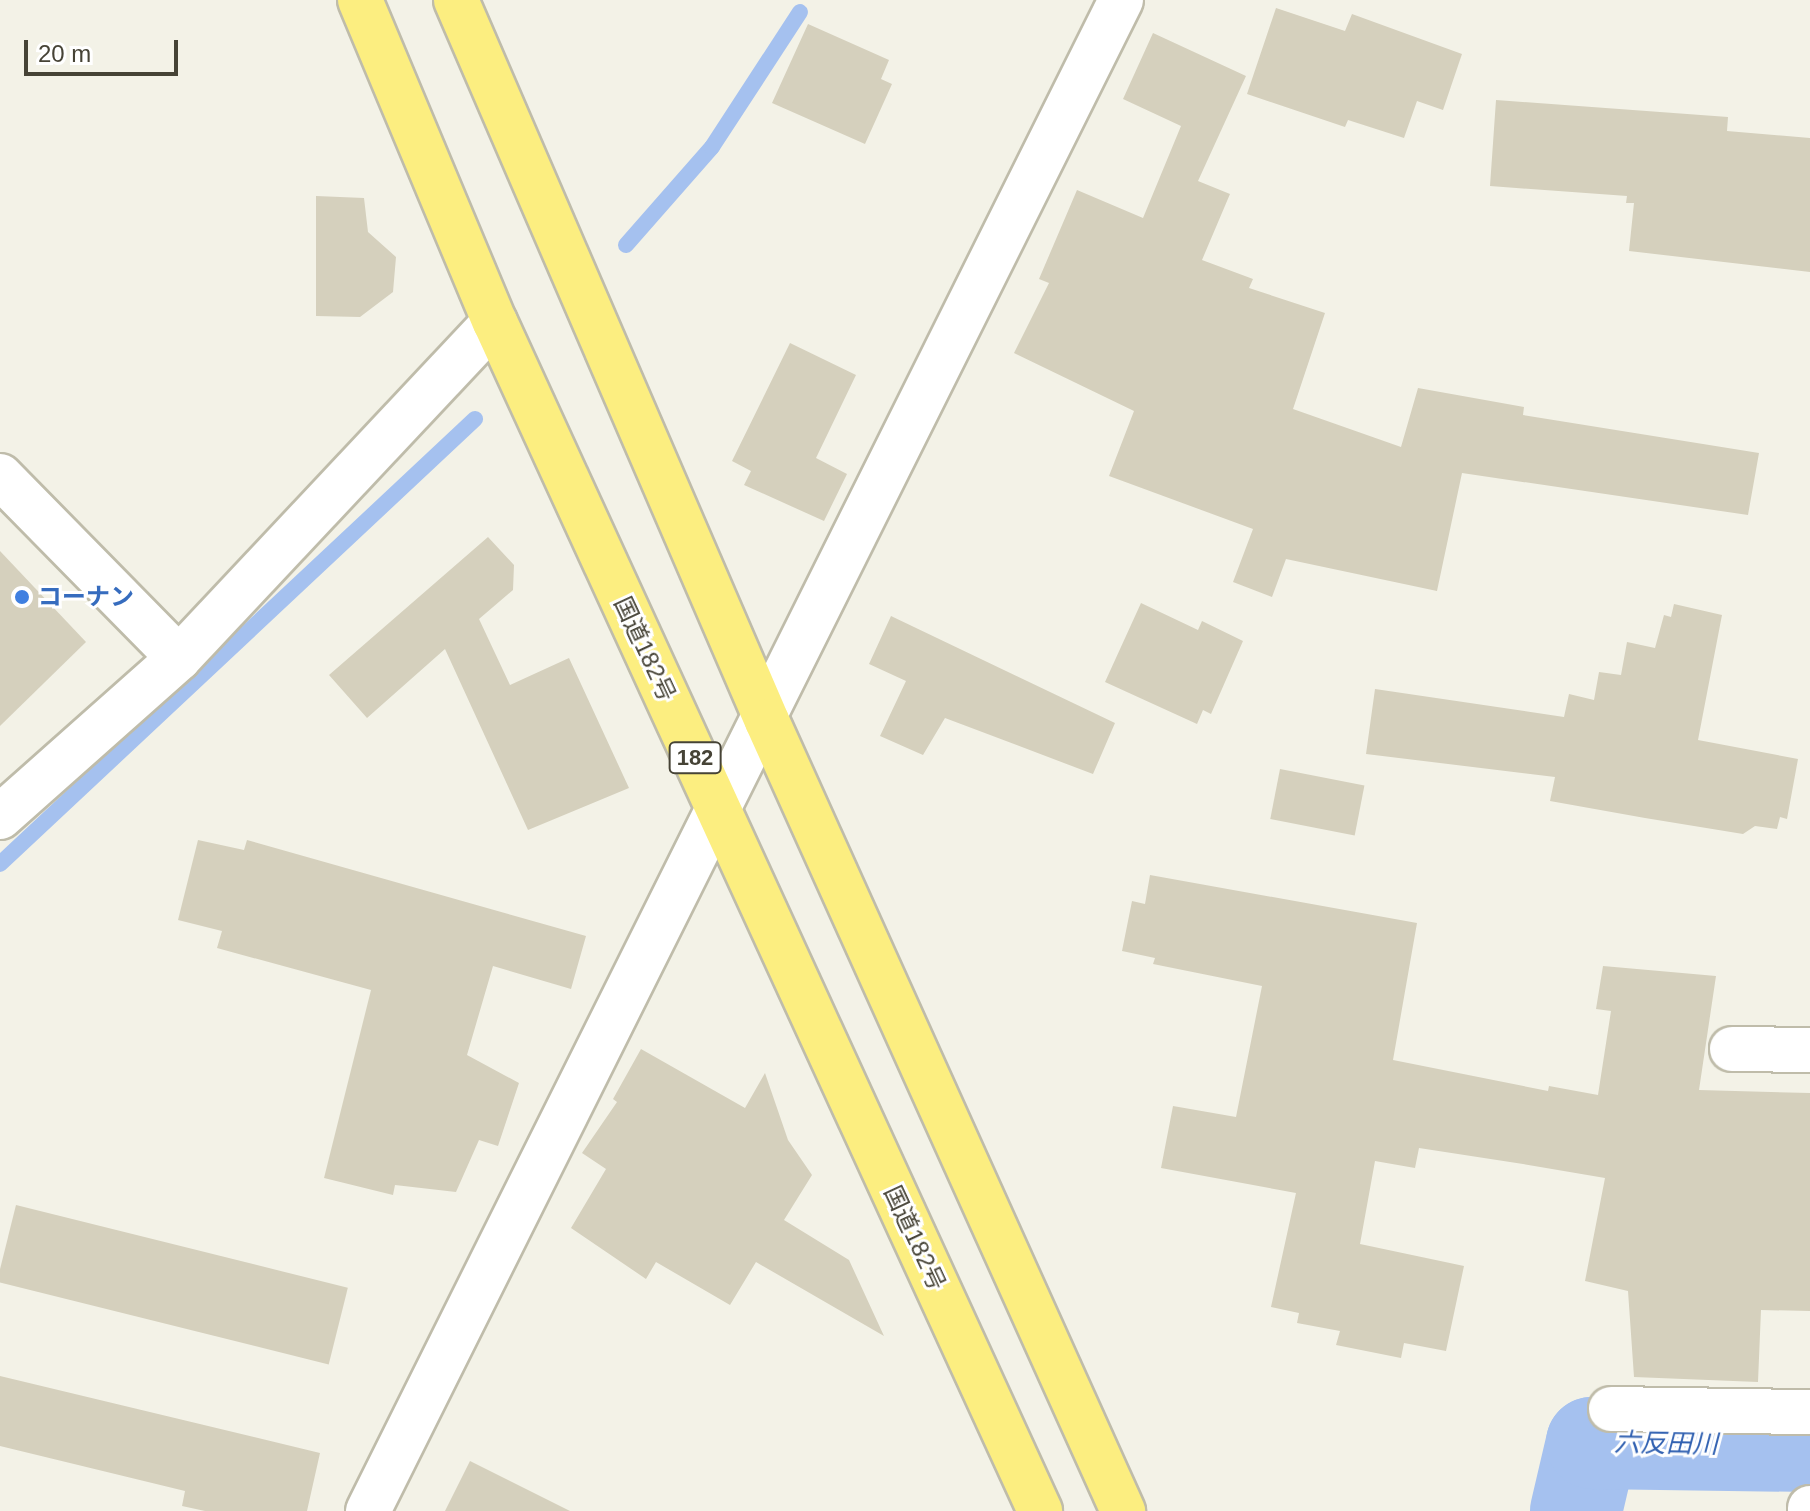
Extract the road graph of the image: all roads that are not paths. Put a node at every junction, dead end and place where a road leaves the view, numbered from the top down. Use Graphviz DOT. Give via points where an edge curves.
graph roads {
  1 [pos="360,0"];
  2 [pos="456,0"];
  3 [pos="1121,0"];
  4 [pos="495,322"];
  5 [pos="0,476"];
  6 [pos="179,658"];
  7 [pos="767,721"];
  8 [pos="720,812"];
  9 [pos="0,817"];
  10 [pos="1732,1049"];
  11 [pos="1810,1050"];
  12 [pos="1611,1409"];
  13 [pos="1810,1412"];
  14 [pos="368,1511"];
  15 [pos="1040,1511"];
  16 [pos="1123,1511"];
  1 -- 4 [label="highway, 国道182号 / 182"];
  2 -- 7 [label="highway"];
  3 -- 7 [label="street"];
  4 -- 6 [label="street"];
  4 -- 8 [label="highway, 国道182号 / 182"];
  5 -- 6 [label="street"];
  6 -- 9 [label="street"];
  7 -- 8 [label="street"];
  7 -- 16 [label="highway"];
  8 -- 14 [label="street"];
  8 -- 15 [label="highway, 国道182号 / 182"];
  10 -- 11 [label="street"];
  12 -- 13 [label="street"];
}
